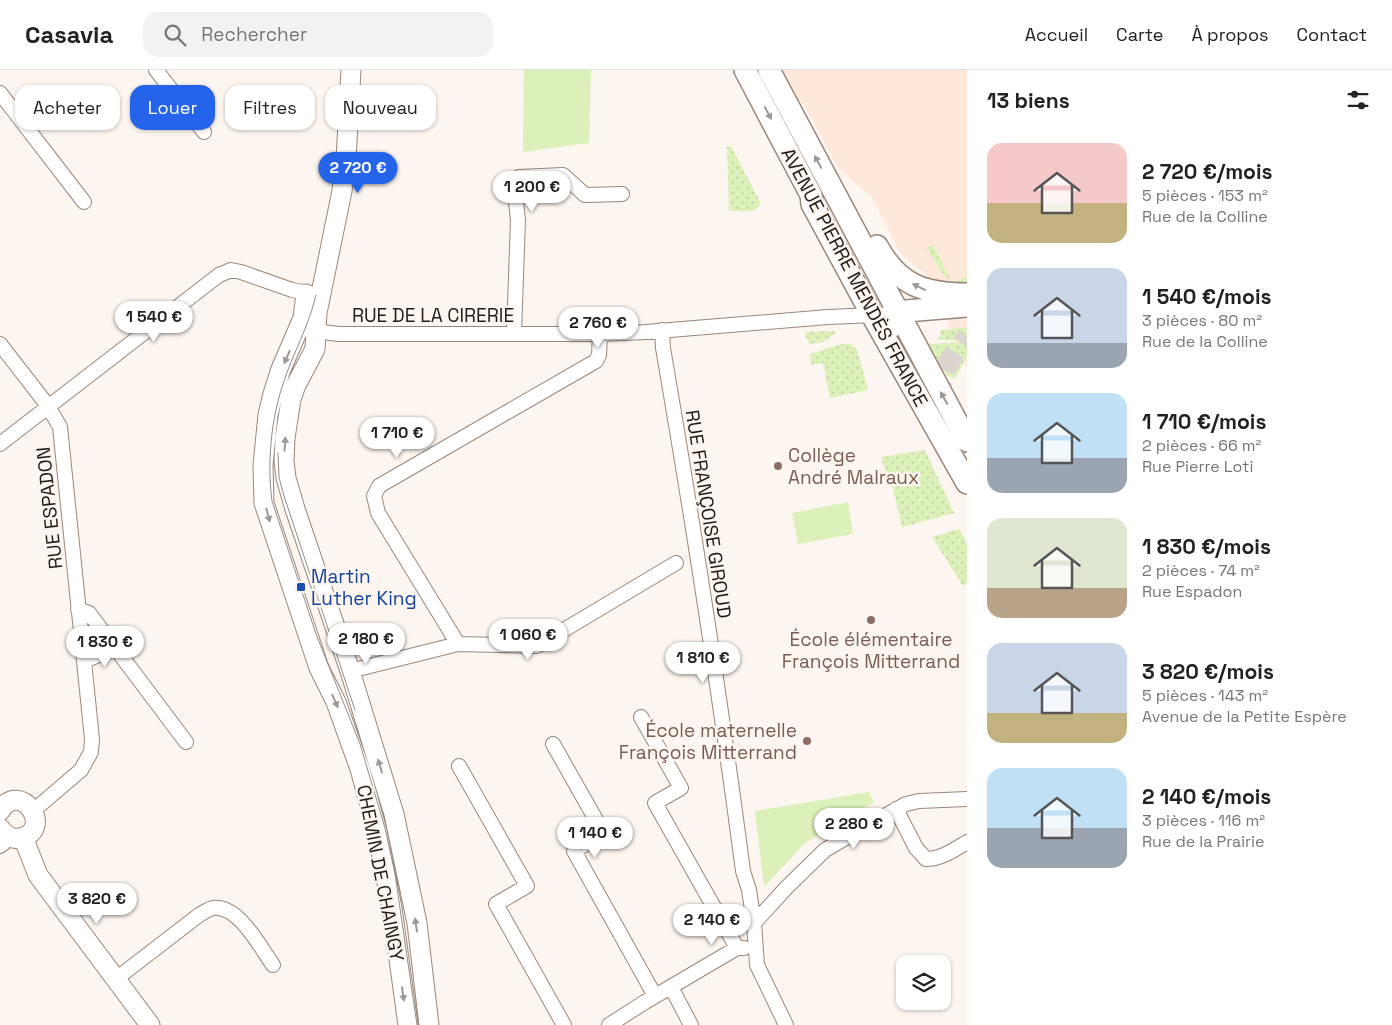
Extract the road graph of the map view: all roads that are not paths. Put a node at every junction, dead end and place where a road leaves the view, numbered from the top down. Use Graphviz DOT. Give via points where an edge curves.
graph roads {
  1 [pos="156,70"];
  2 [pos="344,70"];
  3 [pos="351,70"];
  4 [pos="745,70"];
  5 [pos="769,70"];
  6 [pos="0,93"];
  7 [pos="204,132"];
  8 [pos="835,192"];
  9 [pos="622,194"];
  10 [pos="84,202"];
  11 [pos="967,294"];
  12 [pos="967,306"];
  13 [pos="312,309"];
  14 [pos="898,314"];
  15 [pos="872,315"];
  16 [pos="662,330"];
  17 [pos="514,333"];
  18 [pos="600,334"];
  19 [pos="887,341"];
  20 [pos="0,344"];
  21 [pos="48,406"];
  22 [pos="960,438"];
  23 [pos="0,444"];
  24 [pos="967,463"];
  25 [pos="967,483"];
  26 [pos="676,563"];
  27 [pos="78,609"];
  28 [pos="458,644"];
  29 [pos="116,648"];
  30 [pos="84,661"];
  31 [pos="350,671"];
  32 [pos="641,717"];
  33 [pos="186,742"];
  34 [pos="553,744"];
  35 [pos="459,766"];
  36 [pos="967,799"];
  37 [pos="1,808"];
  38 [pos="896,810"];
  39 [pos="34,811"];
  40 [pos="7,837"];
  41 [pos="967,842"];
  42 [pos="754,923"];
  43 [pos="756,946"];
  44 [pos="737,948"];
  45 [pos="272,965"];
  46 [pos="116,979"];
  47 [pos="671,987"];
  48 [pos="655,996"];
  49 [pos="150,1025"];
  50 [pos="408,1025"];
  51 [pos="429,1025"];
  52 [pos="564,1025"];
  53 [pos="609,1025"];
  54 [pos="691,1025"];
  55 [pos="786,1025"];
  1 -- 7 [label="street"];
  2 -- 13 [label="street" via="342,137"];
  3 -- 13 [label="street" via="342,191"];
  4 -- 15 [label="main road, AVENUE PIERRE MENDÈS FRANCE, one-way"];
  8 -- 5 [label="main road, AVENUE PIERRE MENDÈS FRANCE, one-way"];
  6 -- 10 [label="street"];
  11 -- 8 [label="main road, one-way" via="928,291 902,277 887,264 854,206"];
  8 -- 14 [label="main road, AVENUE PIERRE MENDÈS FRANCE"];
  9 -- 17 [label="street" via="585,195 563,175 519,177"];
  12 -- 14 [label="main road"];
  13 -- 17 [label="street, RUE DE LA CIRERIE" via="339,334"];
  13 -- 21 [label="street, RUE DE LA CIRERIE" via="241,272 231,270 219,275"];
  31 -- 13 [label="street, CHEMIN DE CHAINGY, one-way" via="295,509 284,461 291,399 315,350"];
  13 -- 50 [label="street, CHEMIN DE CHAINGY, one-way" via="281,369 273,394 263,465 264,503 319,668 336,702 360,769 377,831 392,908"];
  14 -- 15 [label="street, RUE DE LA CIRERIE"];
  14 -- 19 [label="main road"];
  22 -- 14 [label="main road, AVENUE PIERRE MENDÈS FRANCE, one-way"];
  15 -- 16 [label="street, RUE DE LA CIRERIE"];
  15 -- 19 [label="main road, AVENUE PIERRE MENDÈS FRANCE"];
  16 -- 18 [label="street, RUE DE LA CIRERIE"];
  16 -- 42 [label="street, RUE FRANÇOISE GIROUD" via="743,871"];
  17 -- 18 [label="street, RUE DE LA CIRERIE"];
  18 -- 28 [label="street" via="596,361 380,486 374,496 378,513"];
  19 -- 25 [label="main road, AVENUE PIERRE MENDÈS FRANCE"];
  20 -- 21 [label="street, RUE ESPADON"];
  21 -- 23 [label="street, RUE DE LA CIRERIE"];
  21 -- 27 [label="street, RUE ESPADON" via="60,427"];
  22 -- 24 [label="main road, AVENUE PIERRE MENDÈS FRANCE"];
  26 -- 28 [label="street" via="536,646"];
  27 -- 29 [label="street" via="89,613"];
  27 -- 30 [label="street, RUE ESPADON"];
  28 -- 31 [label="street"];
  29 -- 30 [label="street"];
  29 -- 33 [label="street"];
  30 -- 39 [label="street, RUE ESPADON" via="91,752 80,770"];
  51 -- 31 [label="street, CHEMIN DE CHAINGY, one-way" via="417,923 394,814"];
  32 -- 44 [label="street" via="681,788 655,803"];
  34 -- 48 [label="street" via="604,834 574,851"];
  35 -- 52 [label="street" via="527,886 496,904"];
  36 -- 38 [label="street" via="919,801"];
  37 -- 39 [label="street" via="12,801 19,801"];
  38 -- 41 [label="street" via="916,848 926,859 942,856"];
  38 -- 42 [label="street" via="825,850"];
  39 -- 40 [label="street" via="33,829"];
  40 -- 46 [label="street"];
  42 -- 43 [label="street, RUE FRANÇOISE GIROUD"];
  43 -- 44 [label="street"];
  43 -- 55 [label="street, RUE FRANÇOISE GIROUD" via="757,965"];
  44 -- 47 [label="street"];
  45 -- 46 [label="street" via="239,918 222,908 212,908"];
  46 -- 49 [label="street"];
  47 -- 48 [label="street"];
  47 -- 54 [label="street"];
  48 -- 53 [label="street"];
}
